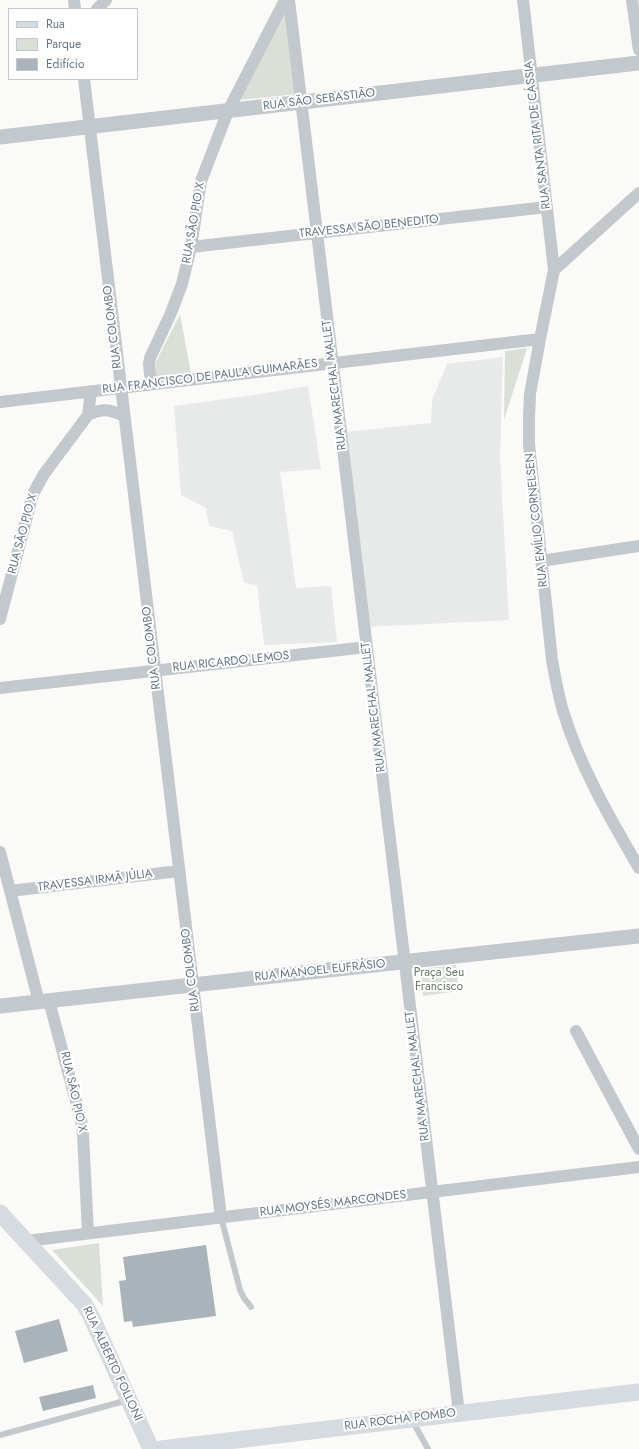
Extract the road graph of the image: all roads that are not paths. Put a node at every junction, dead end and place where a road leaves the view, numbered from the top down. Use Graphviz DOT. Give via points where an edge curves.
graph roads {
  1 [pos="106,0"];
  2 [pos="285,0"];
  3 [pos="290,0"];
  4 [pos="522,0"];
  5 [pos="632,0"];
  6 [pos="98,8"];
  7 [pos="639,50"];
  8 [pos="639,63"];
  9 [pos="531,76"];
  10 [pos="84,80"];
  11 [pos="302,102"];
  12 [pos="228,111"];
  13 [pos="89,127"];
  14 [pos="0,137"];
  15 [pos="639,193"];
  16 [pos="547,207"];
  17 [pos="317,233"];
  18 [pos="191,247"];
  19 [pos="554,270"];
  20 [pos="540,339"];
  21 [pos="333,363"];
  22 [pos="151,384"];
  23 [pos="121,388"];
  24 [pos="91,391"];
  25 [pos="0,402"];
  26 [pos="88,415"];
  27 [pos="124,416"];
  28 [pos="639,546"];
  29 [pos="542,561"];
  30 [pos="0,619"];
  31 [pos="367,647"];
  32 [pos="155,671"];
  33 [pos="0,688"];
  34 [pos="0,852"];
  35 [pos="639,868"];
  36 [pos="179,871"];
  37 [pos="10,892"];
  38 [pos="639,936"];
  39 [pos="404,962"];
  40 [pos="193,985"];
  41 [pos="44,1001"];
  42 [pos="0,1006"];
  43 [pos="576,1031"];
  44 [pos="639,1149"];
  45 [pos="639,1167"];
  46 [pos="432,1192"];
  47 [pos="0,1213"];
  48 [pos="221,1217"];
  49 [pos="88,1233"];
  50 [pos="26,1241"];
  51 [pos="251,1307"];
  52 [pos="639,1392"];
  53 [pos="129,1400"];
  54 [pos="459,1413"];
  55 [pos="411,1419"];
  56 [pos="0,1435"];
  57 [pos="151,1449"];
  58 [pos="161,1449"];
  59 [pos="428,1449"];
  1 -- 6 [label="street"];
  2 -- 12 [label="street, RUA SÃO PIO X"];
  3 -- 11 [label="street, RUA MARECHAL MALLET"];
  4 -- 9 [label="street, RUA SANTA RITA DE CÁSSIA"];
  5 -- 7 [label="street"];
  8 -- 9 [label="street, RUA SÃO SEBASTIÃO"];
  9 -- 11 [label="street, RUA SÃO SEBASTIÃO"];
  9 -- 16 [label="street, RUA SANTA RITA DE CÁSSIA"];
  10 -- 13 [label="street, RUA COLOMBO"];
  11 -- 12 [label="street, RUA SÃO SEBASTIÃO"];
  11 -- 17 [label="street, RUA MARECHAL MALLET"];
  12 -- 13 [label="street, RUA SÃO SEBASTIÃO"];
  12 -- 18 [label="street, RUA SÃO PIO X" via="201,180"];
  13 -- 14 [label="street, RUA SÃO SEBASTIÃO"];
  13 -- 23 [label="street, RUA COLOMBO"];
  15 -- 19 [label="street"];
  16 -- 17 [label="street, TRAVESSA SÃO BENEDITO"];
  16 -- 19 [label="street, RUA SANTA RITA DE CÁSSIA"];
  17 -- 18 [label="street, TRAVESSA SÃO BENEDITO"];
  17 -- 21 [label="street, RUA MARECHAL MALLET"];
  18 -- 22 [label="street, RUA SÃO PIO X" via="178,297 150,358"];
  19 -- 20 [label="street, RUA EMÍLIO CORNELSEN"];
  20 -- 21 [label="street, RUA FRANCISCO DE PAULA GUIMARÃES"];
  20 -- 29 [label="street, RUA EMÍLIO CORNELSEN" via="530,394 529,444"];
  21 -- 22 [label="street, RUA FRANCISCO DE PAULA GUIMARÃES"];
  21 -- 31 [label="street, RUA MARECHAL MALLET"];
  22 -- 23 [label="street, RUA FRANCISCO DE PAULA GUIMARÃES"];
  23 -- 24 [label="street, RUA FRANCISCO DE PAULA GUIMARÃES"];
  23 -- 27 [label="street, RUA COLOMBO"];
  24 -- 25 [label="street, RUA FRANCISCO DE PAULA GUIMARÃES"];
  24 -- 26 [label="street, RUA SÃO PIO X"];
  26 -- 27 [label="street" via="105,409"];
  26 -- 30 [label="street, RUA SÃO PIO X" via="44,474 33,494"];
  27 -- 32 [label="street, RUA COLOMBO"];
  28 -- 29 [label="street"];
  29 -- 35 [label="street, RUA EMÍLIO CORNELSEN" via="552,660 563,712 595,789"];
  31 -- 32 [label="street, RUA RICARDO LEMOS"];
  31 -- 39 [label="street, RUA MARECHAL MALLET"];
  32 -- 33 [label="street, RUA RICARDO LEMOS"];
  32 -- 36 [label="street, RUA COLOMBO"];
  34 -- 37 [label="street, RUA SÃO PIO X"];
  36 -- 37 [label="street, TRAVESSA IRMÃ JÚLIA"];
  36 -- 40 [label="street, RUA COLOMBO"];
  37 -- 41 [label="street, RUA SÃO PIO X"];
  38 -- 39 [label="street, RUA MANOEL EUFRÁSIO"];
  39 -- 40 [label="street, RUA MANOEL EUFRÁSIO"];
  39 -- 46 [label="street, RUA MARECHAL MALLET"];
  40 -- 41 [label="street, RUA MANOEL EUFRÁSIO"];
  40 -- 48 [label="street, RUA COLOMBO"];
  41 -- 42 [label="street, RUA MANOEL EUFRÁSIO"];
  41 -- 49 [label="street, RUA SÃO PIO X" via="81,1120"];
  43 -- 44 [label="street"];
  45 -- 46 [label="street, RUA MOYSÉS MARCONDES"];
  46 -- 48 [label="street, RUA MOYSÉS MARCONDES"];
  46 -- 54 [label="street, RUA MARECHAL MALLET"];
  47 -- 50 [label="main road, RUA ALBERTO FOLLONI"];
  48 -- 49 [label="street, RUA MOYSÉS MARCONDES"];
  48 -- 51 [label="lane" via="240,1290"];
  49 -- 50 [label="street, RUA MOYSÉS MARCONDES"];
  50 -- 53 [label="main road, RUA ALBERTO FOLLONI" via="84,1304"];
  52 -- 54 [label="main road, RUA ROCHA POMBO"];
  53 -- 56 [label="lane"];
  53 -- 57 [label="main road, RUA ALBERTO FOLLONI"];
  54 -- 55 [label="main road, RUA ROCHA POMBO"];
  55 -- 58 [label="main road, RUA ROCHA POMBO"];
  55 -- 59 [label="lane"];
}
